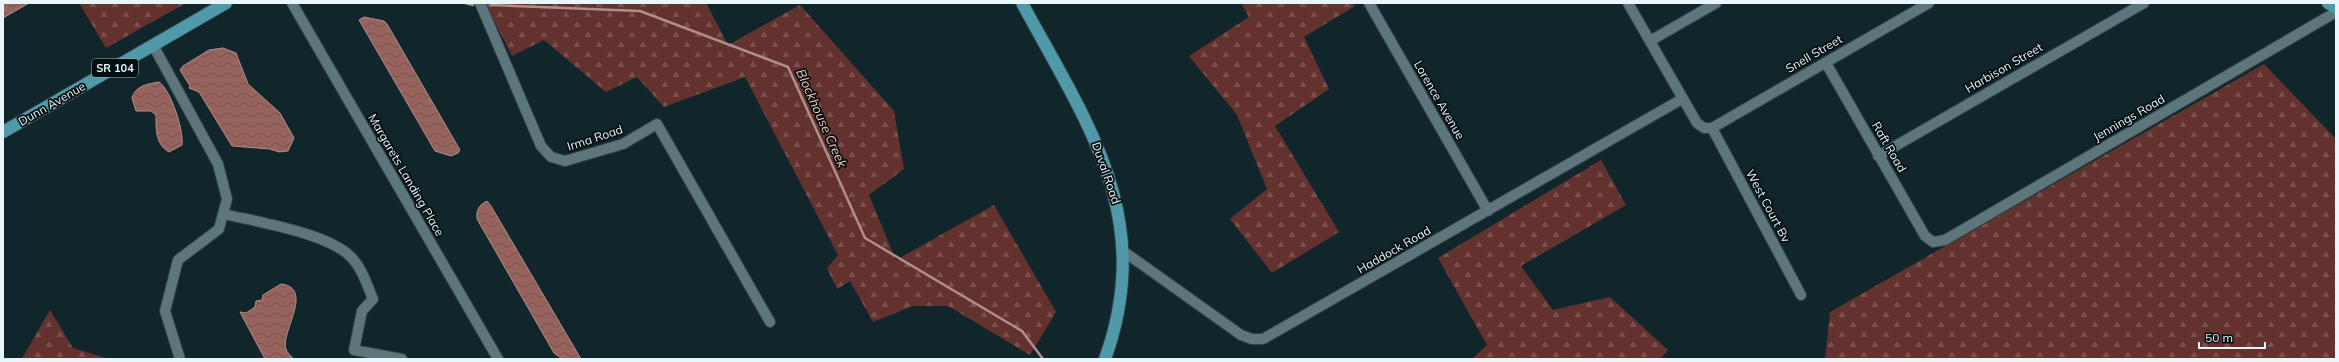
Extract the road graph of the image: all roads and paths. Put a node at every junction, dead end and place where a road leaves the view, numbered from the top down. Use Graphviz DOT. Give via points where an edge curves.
graph roads {
  1 [pos="226,3"];
  2 [pos="292,3"];
  3 [pos="480,3"];
  4 [pos="1022,3"];
  5 [pos="1369,3"];
  6 [pos="1628,3"];
  7 [pos="1716,3"];
  8 [pos="1929,3"];
  9 [pos="2144,3"];
  10 [pos="2328,3"];
  11 [pos="2336,8"];
  12 [pos="2336,12"];
  13 [pos="1650,41"];
  14 [pos="154,45"];
  15 [pos="1826,63"];
  16 [pos="1682,99"];
  17 [pos="1712,128"];
  18 [pos="3,132"];
  19 [pos="1878,156"];
  20 [pos="1488,211"];
  21 [pos="224,214"];
  22 [pos="1933,242"];
  23 [pos="1123,251"];
  24 [pos="1801,295"];
  25 [pos="770,322"];
  26 [pos="180,359"];
  27 [pos="402,359"];
  28 [pos="498,359"];
  29 [pos="1105,359"];
  1 -- 14 [label="main road, Dunn Avenue / SR 104"];
  2 -- 28 [label="street, Margarets Landing Place"];
  3 -- 25 [label="street, Irma Road" via="541,146 546,152 551,157 565,161 623,144 657,124"];
  4 -- 23 [label="main road, Duval Road" via="1104,162 1118,206"];
  5 -- 20 [label="street, Lorence Avenue"];
  6 -- 13 [label="street"];
  7 -- 13 [label="street"];
  8 -- 15 [label="street, Snell Street"];
  9 -- 19 [label="street, Harbison Street"];
  10 -- 11 [label="main road"];
  12 -- 22 [label="street, Jennings Road" via="1945,240"];
  13 -- 16 [label="street"];
  14 -- 18 [label="main road, Dunn Avenue / SR 104"];
  14 -- 21 [label="street" via="218,164 227,199"];
  15 -- 17 [label="street, Snell Street"];
  15 -- 19 [label="street, Raft Road"];
  16 -- 17 [label="street" via="1697,123 1704,128"];
  16 -- 20 [label="street, Haddock Road"];
  17 -- 24 [label="street, West Court Bv"];
  19 -- 22 [label="street, Raft Road" via="1925,236"];
  20 -- 23 [label="street, Haddock Road" via="1263,339 1241,335"];
  21 -- 26 [label="street" via="219,229 178,260 165,311"];
  21 -- 27 [label="street" via="328,242 350,256 361,270 373,300 362,311 354,350"];
  23 -- 29 [label="main road, Duval Road" via="1119,310"];
}
